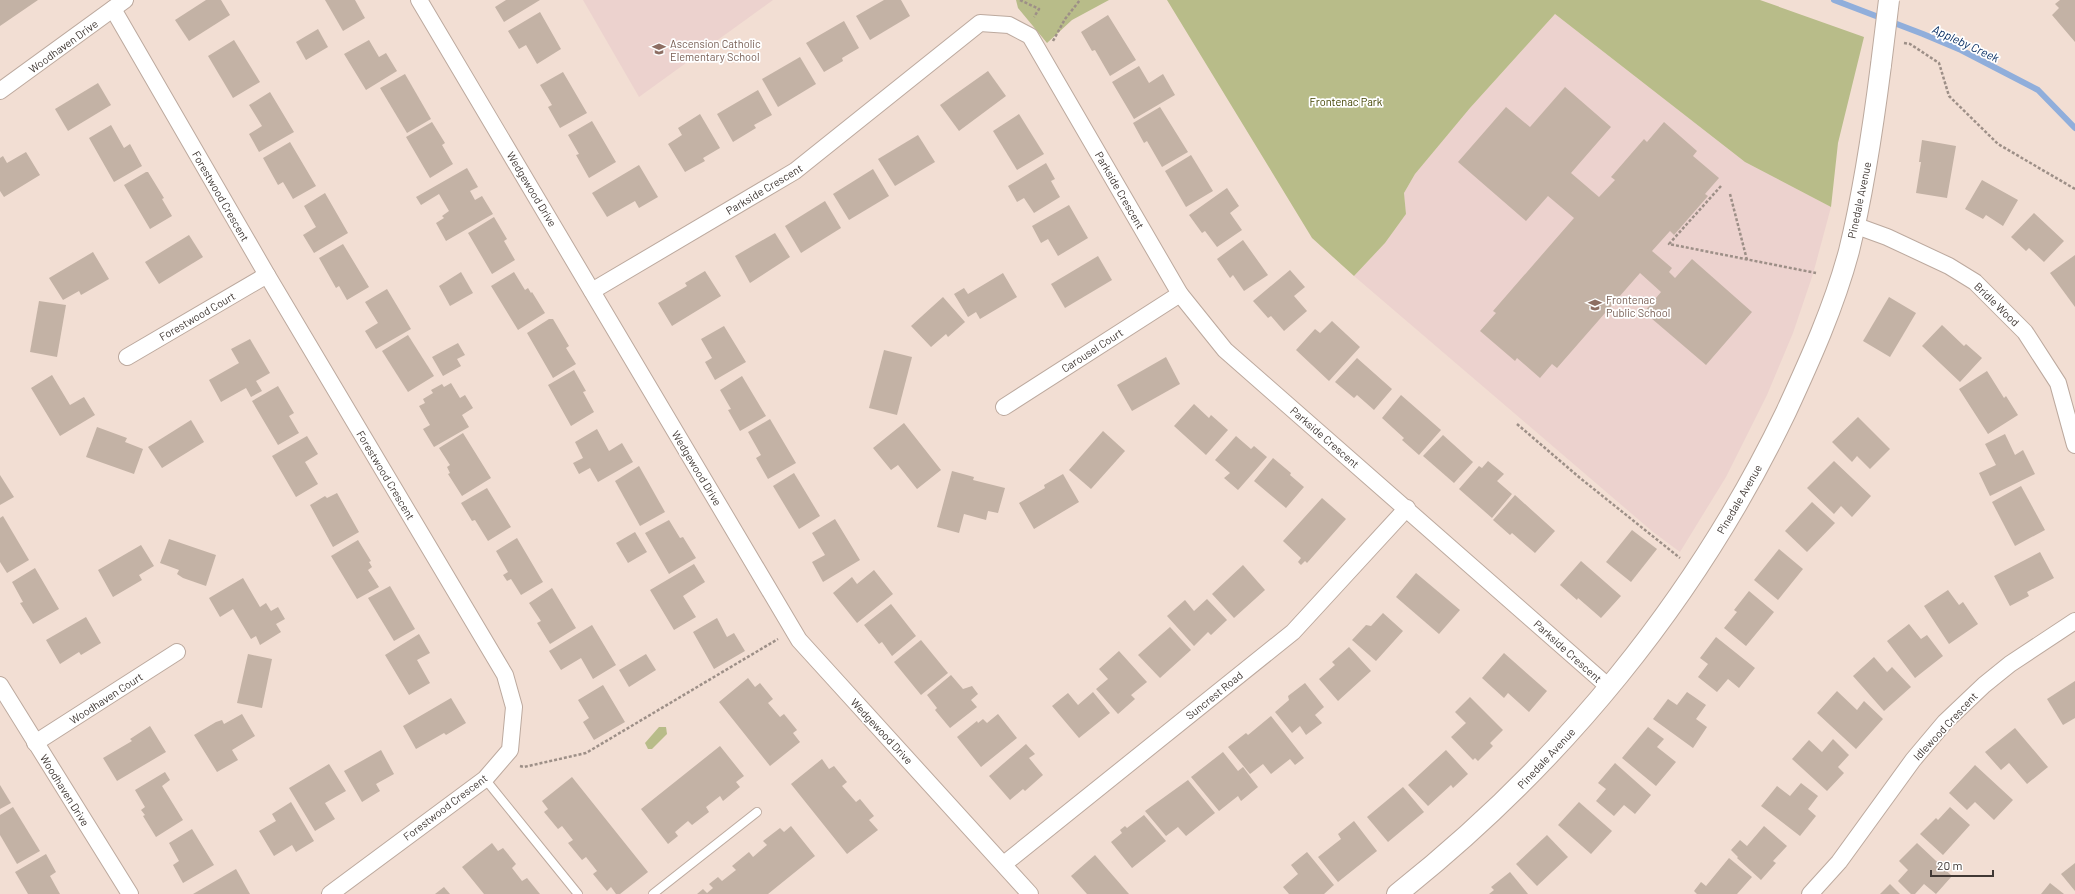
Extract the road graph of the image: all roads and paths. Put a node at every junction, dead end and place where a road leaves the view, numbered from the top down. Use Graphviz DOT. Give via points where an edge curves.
graph roads {
  1 [pos="419,0"];
  2 [pos="1080,0"];
  3 [pos="1889,0"];
  4 [pos="119,5"];
  5 [pos="1902,43"];
  6 [pos="1044,61"];
  7 [pos="0,91"];
  8 [pos="1721,186"];
  9 [pos="2075,189"];
  10 [pos="1730,194"];
  11 [pos="1854,225"];
  12 [pos="1747,260"];
  13 [pos="1816,273"];
  14 [pos="267,275"];
  15 [pos="592,291"];
  16 [pos="1180,294"];
  17 [pos="127,357"];
  18 [pos="1004,407"];
  19 [pos="1517,424"];
  20 [pos="2075,445"];
  21 [pos="1407,508"];
  22 [pos="1681,558"];
  23 [pos="2075,621"];
  24 [pos="793,630"];
  25 [pos="177,652"];
  26 [pos="0,685"];
  27 [pos="1610,688"];
  28 [pos="35,743"];
  29 [pos="500,761"];
  30 [pos="485,779"];
  31 [pos="757,812"];
  32 [pos="1004,864"];
  33 [pos="130,894"];
  34 [pos="330,894"];
  35 [pos="578,894"];
  36 [pos="653,894"];
  37 [pos="1030,894"];
  38 [pos="1397,894"];
  39 [pos="1810,894"];
  1 -- 15 [label="street, Wedgewood Drive"];
  2 -- 6 [label="path" via="1065,19"];
  3 -- 11 [label="street, Pinedale Avenue, bridge" via="1867,167"];
  4 -- 7 [label="street, Woodhaven Drive"];
  4 -- 14 [label="street, Forestwood Crescent"];
  5 -- 9 [label="path" via="1910,44 1939,63 1949,96 1998,144"];
  6 -- 15 [label="street, Parkside Crescent" via="1030,36 1009,25 980,23 796,171"];
  6 -- 16 [label="street, Parkside Crescent"];
  8 -- 12 [label="path" via="1670,244"];
  10 -- 12 [label="path"];
  11 -- 20 [label="street, Bridle Wood" via="1887,237 1956,270 1975,282 2025,332 2058,383"];
  11 -- 27 [label="street, Pinedale Avenue" via="1830,309 1811,356 1779,426 1744,493 1665,617"];
  12 -- 13 [label="path"];
  14 -- 17 [label="street, Forestwood Court"];
  14 -- 29 [label="street, Forestwood Crescent" via="505,675 514,707 510,750"];
  15 -- 24 [label="street, Wedgewood Drive"];
  16 -- 18 [label="street, Carousel Court"];
  16 -- 21 [label="street, Parkside Crescent" via="1225,350"];
  19 -- 22 [label="path"];
  21 -- 27 [label="street, Parkside Crescent"];
  21 -- 32 [label="street, Suncrest Road" via="1293,632"];
  23 -- 39 [label="street, Idlewood Crescent" via="2010,664 1945,722 1913,760 1839,862"];
  24 -- 29 [label="path" via="586,753 524,767"];
  24 -- 32 [label="street, Wedgewood Drive" via="799,640"];
  25 -- 28 [label="street, Woodhaven Court"];
  26 -- 28 [label="street, Woodhaven Drive"];
  27 -- 38 [label="street, Pinedale Avenue" via="1514,791 1473,830"];
  28 -- 33 [label="street, Woodhaven Drive"];
  29 -- 30 [label="street, Forestwood Crescent"];
  30 -- 34 [label="street, Forestwood Crescent"];
  30 -- 35 [label="lane"];
  31 -- 36 [label="lane"];
  32 -- 37 [label="street, Wedgewood Drive"];
}
